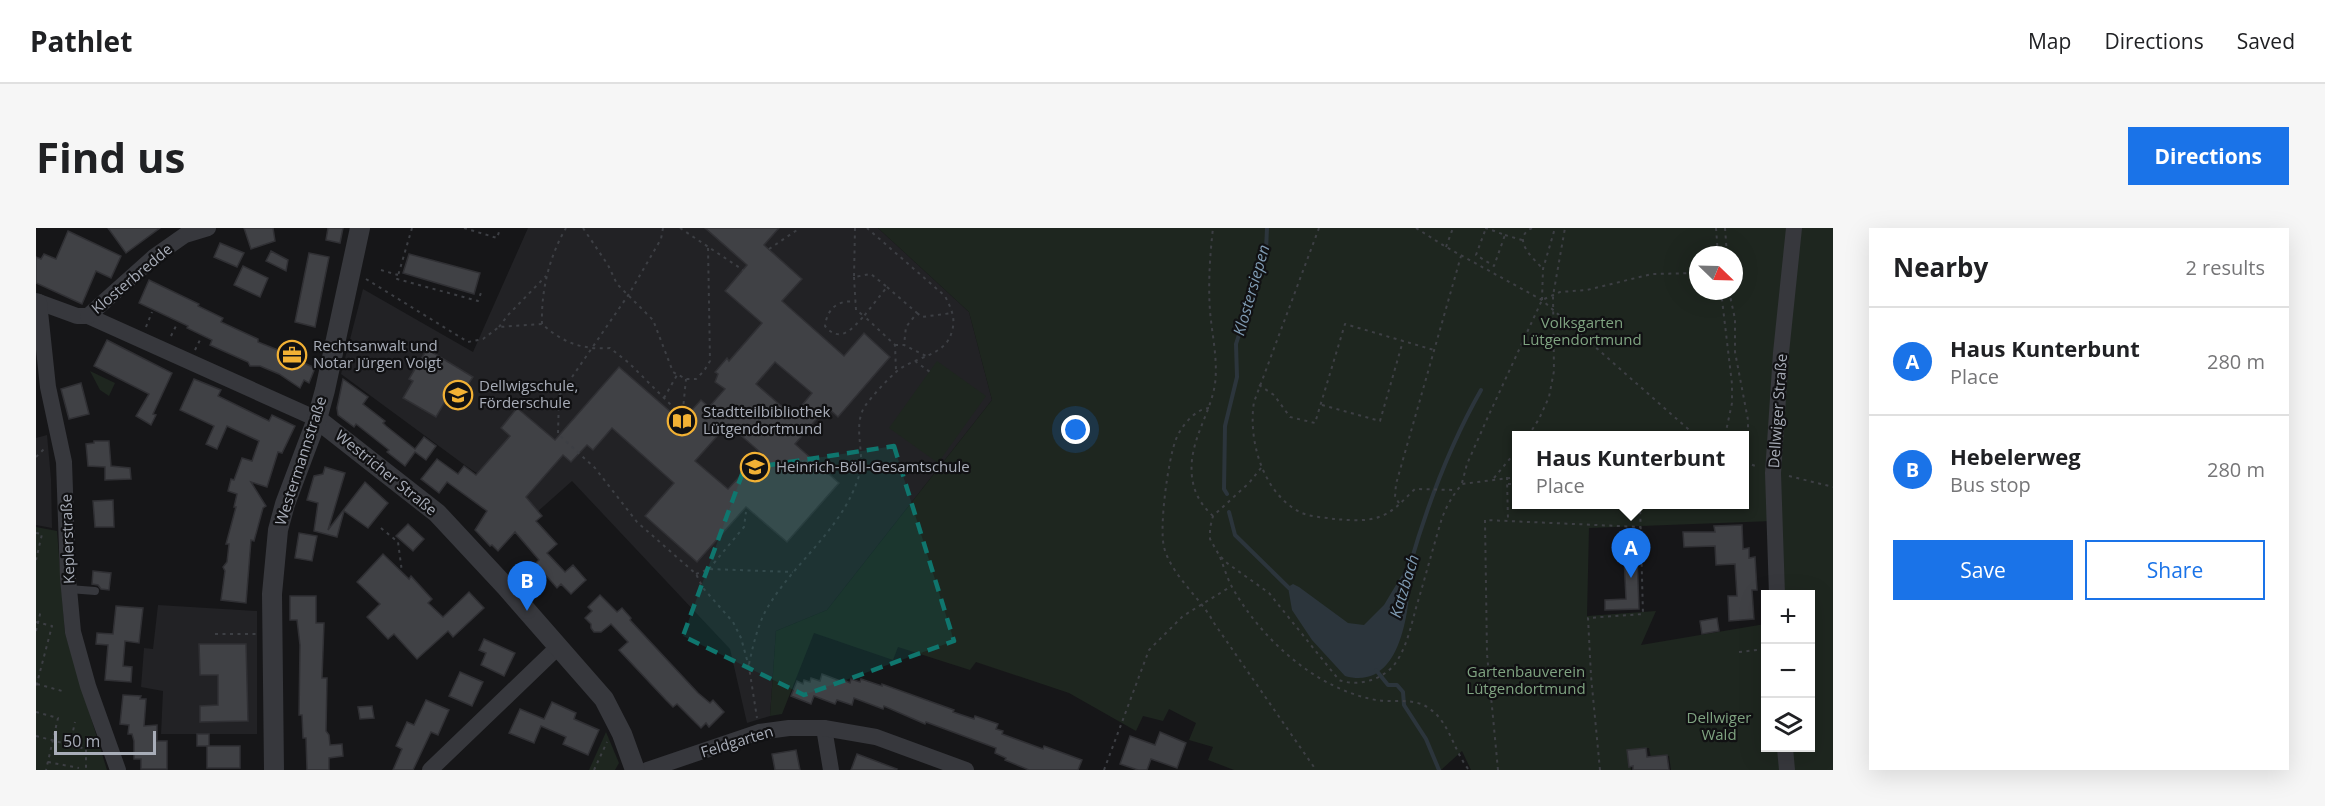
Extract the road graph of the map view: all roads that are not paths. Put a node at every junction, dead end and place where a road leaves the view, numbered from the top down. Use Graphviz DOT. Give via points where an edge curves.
graph roads {
  1 [pos="208,228"];
  2 [pos="360,228"];
  3 [pos="1794,228"];
  4 [pos="37,302"];
  5 [pos="88,316"];
  6 [pos="317,420"];
  7 [pos="69,589"];
  8 [pos="1777,590"];
  9 [pos="95,591"];
  10 [pos="558,647"];
  11 [pos="824,728"];
  12 [pos="1785,752"];
  13 [pos="118,770"];
  14 [pos="274,770"];
  15 [pos="430,770"];
  16 [pos="635,770"];
  17 [pos="647,770"];
  18 [pos="831,770"];
  19 [pos="966,770"];
  20 [pos="1787,770"];
  1 -- 5 [label="street, Klosterbredde" via="185,235 155,256"];
  2 -- 6 [label="street, Westermannstraße"];
  3 -- 8 [label="street, Dellwiger Straße" via="1773,473"];
  4 -- 5 [label="street, Westricher Straße"];
  4 -- 7 [label="street, Keplerstraße" via="48,387 64,462"];
  5 -- 6 [label="street, Westricher Straße"];
  6 -- 10 [label="street, Westricher Straße" via="437,513"];
  6 -- 14 [label="street, Westermannstraße" via="285,504 275,553"];
  7 -- 9 [label="lane"];
  7 -- 13 [label="street, Keplerstraße" via="73,632"];
  10 -- 15 [label="street"];
  10 -- 16 [label="street, Westricher Straße" via="604,699"];
  11 -- 17 [label="street, Feldgarten" via="759,732"];
  11 -- 18 [label="street"];
  11 -- 19 [label="street, Feldgarten" via="876,737"];
  12 -- 20 [label="street"];
}
